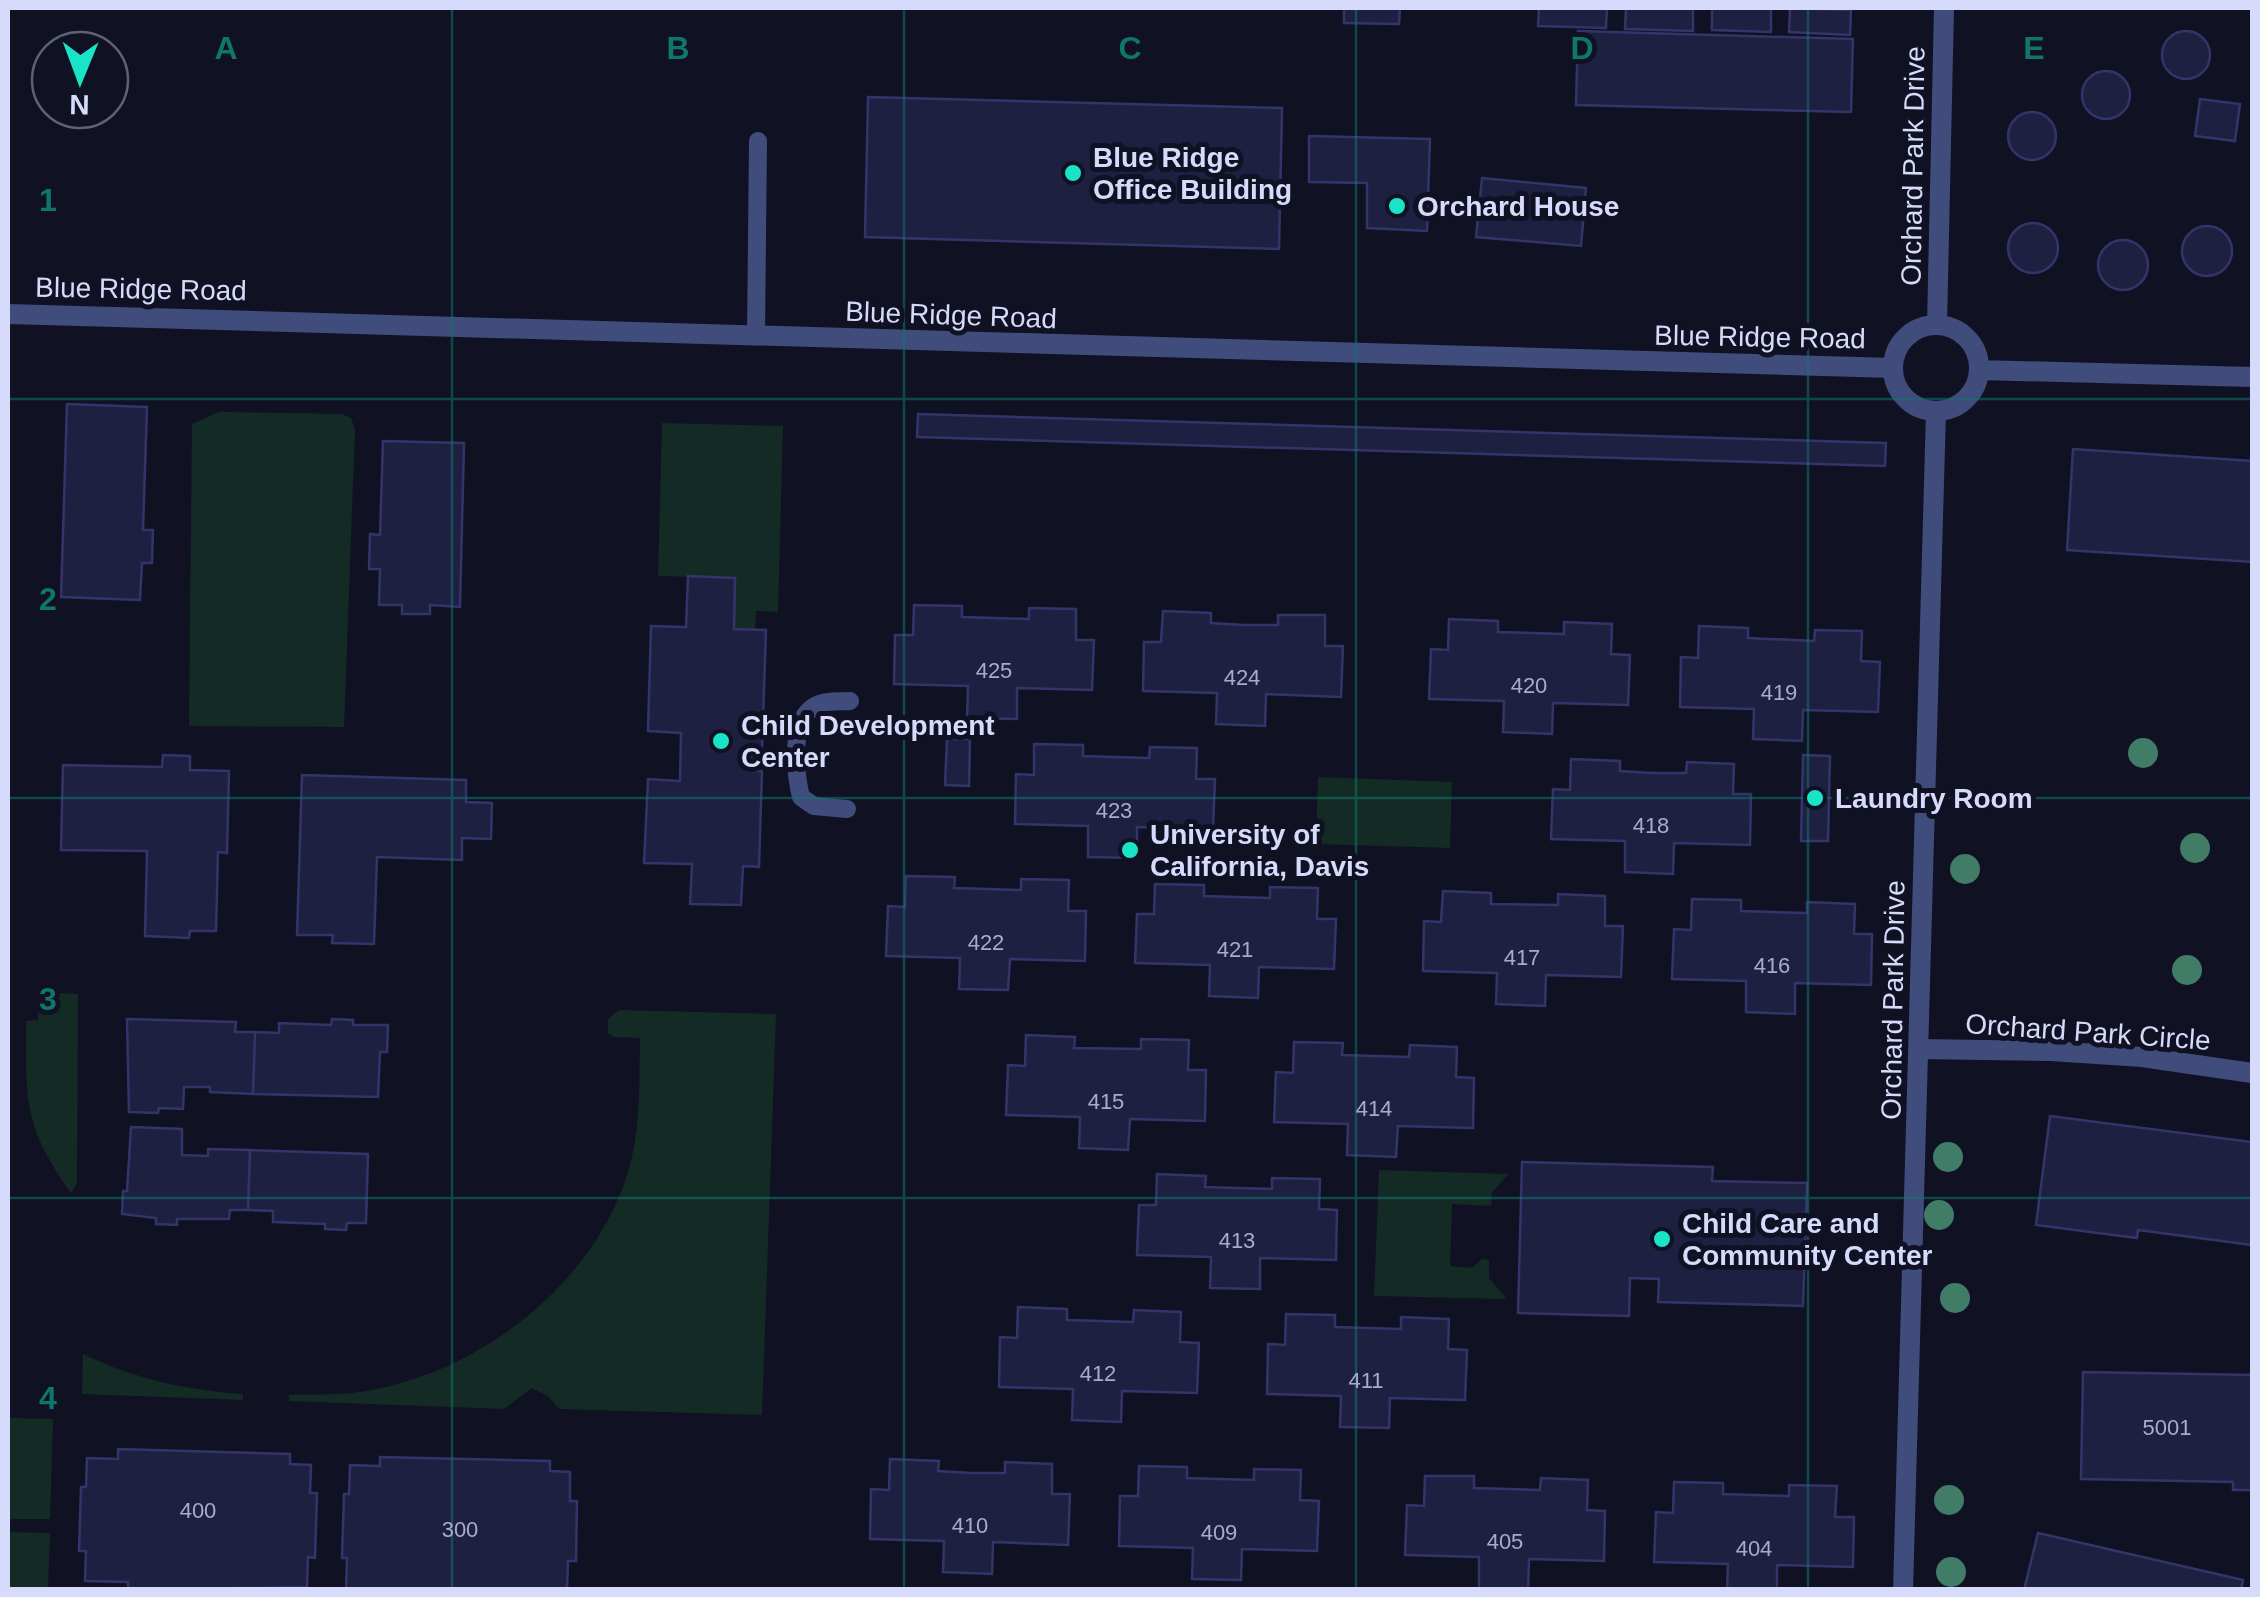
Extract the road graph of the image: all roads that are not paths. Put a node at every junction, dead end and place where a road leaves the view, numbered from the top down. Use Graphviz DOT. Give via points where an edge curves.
graph roads {
  1 [pos="1944,8"];
  2 [pos="758,140"];
  3 [pos="8,314"];
  4 [pos="1937,326"];
  5 [pos="756,336"];
  6 [pos="1892,368"];
  7 [pos="1979,370"];
  8 [pos="2252,377"];
  9 [pos="1936,411"];
  10 [pos="850,701"];
  11 [pos="847,809"];
  12 [pos="1919,1048"];
  13 [pos="2252,1073"];
  14 [pos="1903,1590"];
  1 -- 4 [label="street, Orchard Park Drive"];
  2 -- 5 [label="lane"];
  3 -- 5 [label="street, Blue Ridge Road"];
  4 -- 6 [label="street" via="1906,336"];
  4 -- 7 [label="street" via="1967,339"];
  5 -- 6 [label="street, Blue Ridge Road"];
  6 -- 9 [label="street" via="1904,398"];
  7 -- 8 [label="street"];
  7 -- 9 [label="street" via="1966,400"];
  9 -- 12 [label="street, Orchard Park Drive"];
  10 -- 11 [label="lane" via="818,704 798,728 801,797 814,806"];
  12 -- 13 [label="street, Orchard Park Circle" via="2124,1056"];
  12 -- 14 [label="street, Orchard Park Drive"];
}
